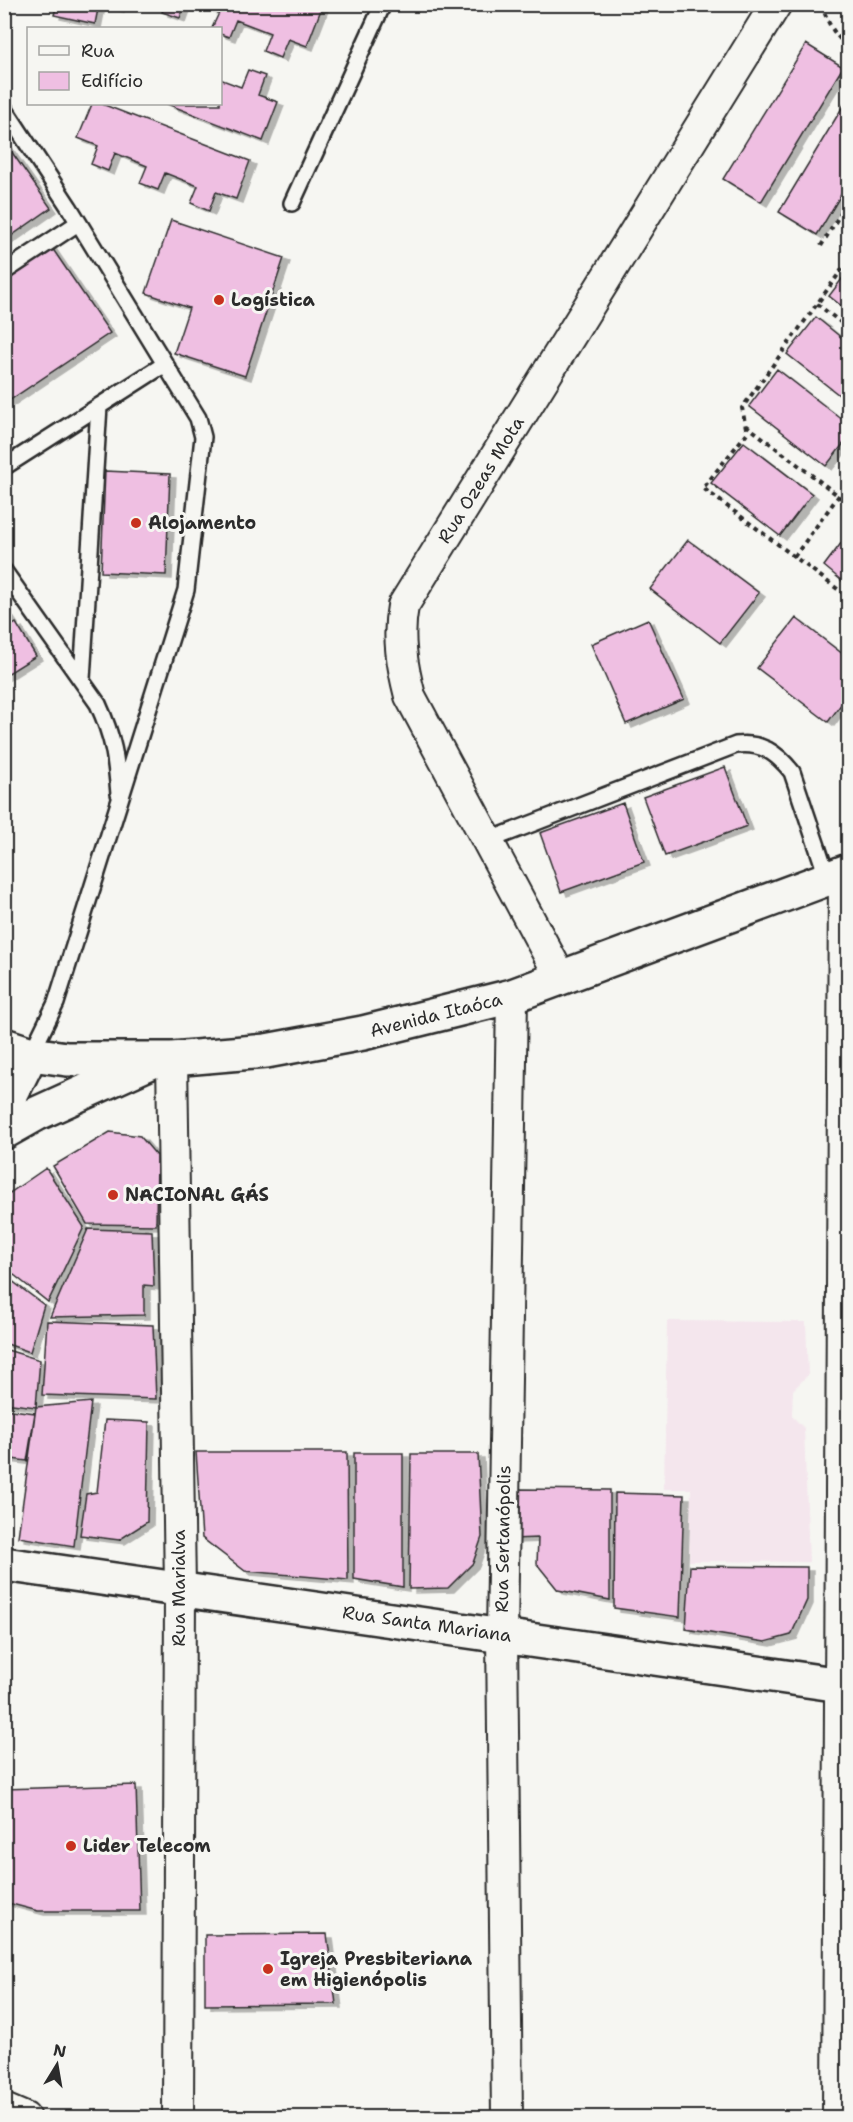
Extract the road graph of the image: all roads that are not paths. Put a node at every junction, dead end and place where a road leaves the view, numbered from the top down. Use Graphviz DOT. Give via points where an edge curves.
graph roads {
  1 [pos="383,4"];
  2 [pos="776,4"];
  3 [pos="4,108"];
  4 [pos="292,203"];
  5 [pos="78,223"];
  6 [pos="4,272"];
  7 [pos="165,364"];
  8 [pos="99,406"];
  9 [pos="4,467"];
  10 [pos="4,571"];
  11 [pos="81,679"];
  12 [pos="120,800"];
  13 [pos="487,841"];
  14 [pos="840,875"];
  15 [pos="561,978"];
  16 [pos="512,996"];
  17 [pos="18,1049"];
  18 [pos="164,1059"];
  19 [pos="4,1108"];
  20 [pos="4,1132"];
  21 [pos="4,1564"];
  22 [pos="180,1588"];
  23 [pos="502,1635"];
  24 [pos="844,1685"];
  25 [pos="4,2109"];
  26 [pos="25,2118"];
  27 [pos="178,2118"];
  28 [pos="507,2118"];
  29 [pos="838,2118"];
  1 -- 4 [label="lane"];
  2 -- 13 [label="street, Rua Ozeas Mota" via="403,606 400,645 410,696"];
  3 -- 5 [label="lane"];
  5 -- 6 [label="lane"];
  5 -- 7 [label="lane"];
  7 -- 8 [label="lane"];
  7 -- 12 [label="lane" via="198,418 203,437 186,590"];
  8 -- 9 [label="lane"];
  8 -- 11 [label="lane"];
  10 -- 11 [label="lane"];
  11 -- 12 [label="lane" via="110,729"];
  12 -- 17 [label="lane" via="56,1003"];
  13 -- 14 [label="lane" via="736,745 750,743 775,754 792,772"];
  13 -- 15 [label="street, Rua Ozeas Mota"];
  14 -- 15 [label="main road, Avenida Itaóca"];
  14 -- 24 [label="street"];
  15 -- 16 [label="main road, Avenida Itaóca"];
  16 -- 18 [label="main road, Avenida Itaóca" via="363,1033 266,1051"];
  16 -- 23 [label="street, Rua Sertanópolis"];
  17 -- 18 [label="main road, Avenida Itaóca" via="68,1059"];
  17 -- 19 [label="main road"];
  18 -- 20 [label="main road" via="36,1114"];
  18 -- 22 [label="street, Rua Marialva"];
  21 -- 22 [label="main road, Rua Santa Mariana"];
  22 -- 23 [label="main road, Rua Santa Mariana"];
  22 -- 27 [label="street, Rua Marialva"];
  23 -- 24 [label="main road, Rua Santa Mariana"];
  23 -- 28 [label="street, Rua Sertanópolis"];
  24 -- 29 [label="street"];
  25 -- 26 [label="street"];
}
